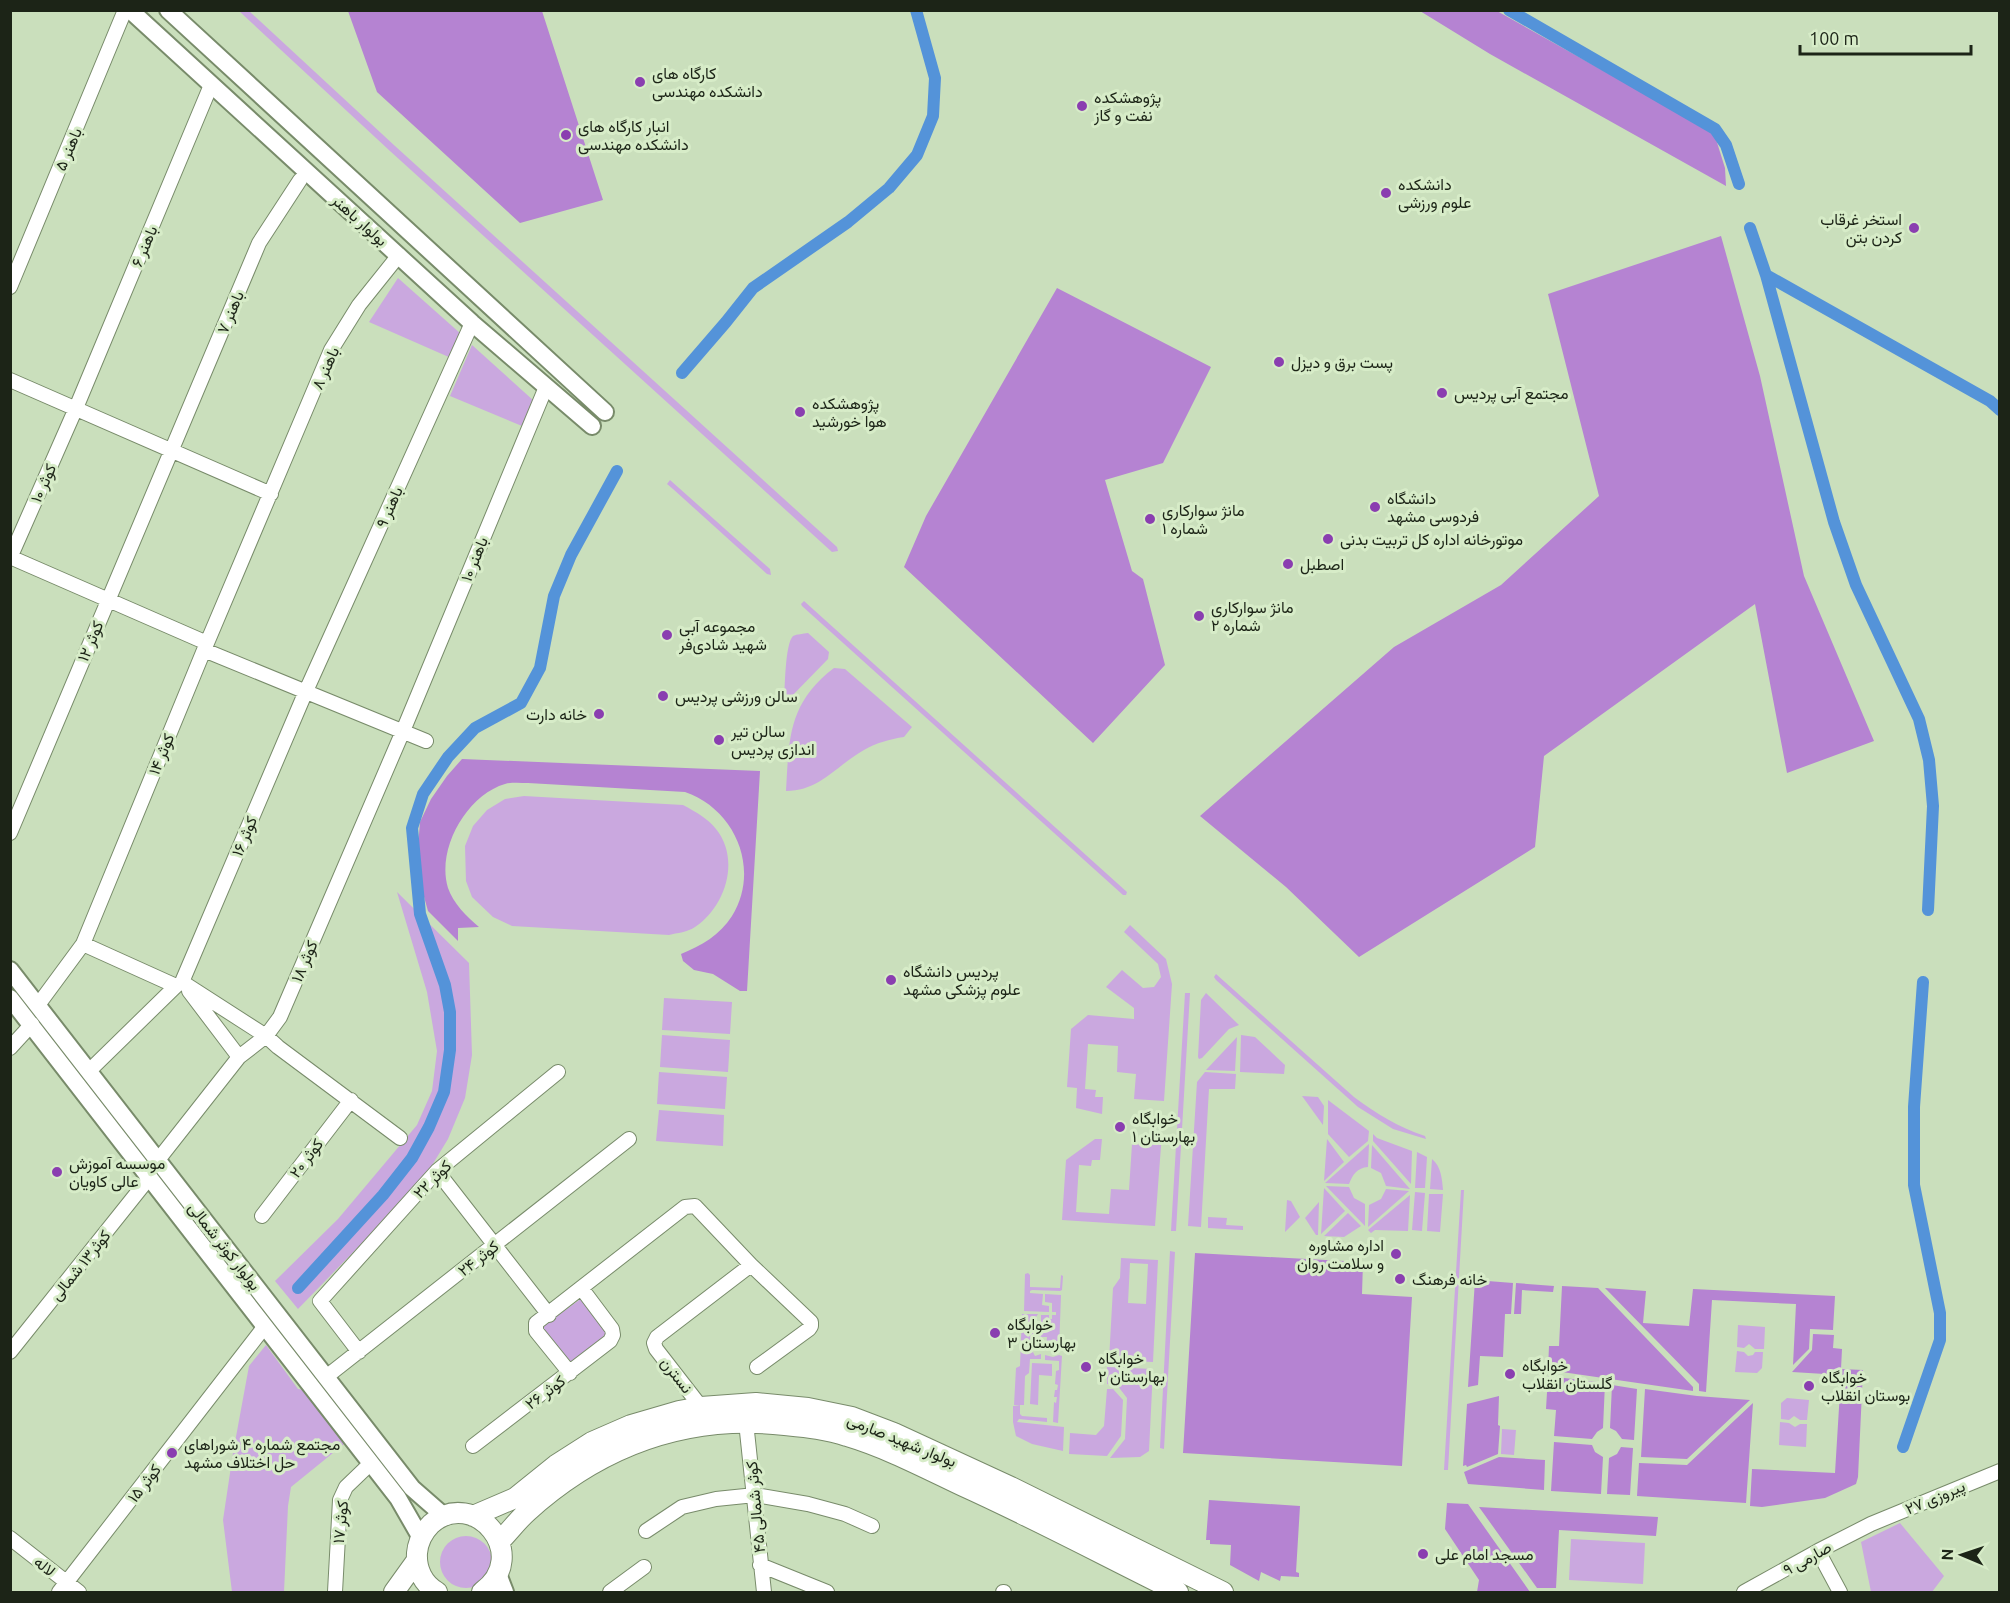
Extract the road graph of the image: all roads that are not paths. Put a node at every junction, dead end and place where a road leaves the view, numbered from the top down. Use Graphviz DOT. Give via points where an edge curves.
graph roads {
  1 [pos="125,10"];
  2 [pos="130,10"];
  3 [pos="168,10"];
  4 [pos="212,84"];
  5 [pos="267,102"];
  6 [pos="251,120"];
  7 [pos="300,180"];
  8 [pos="399,255"];
  9 [pos="10,287"];
  10 [pos="472,323"];
  11 [pos="10,380"];
  12 [pos="546,387"];
  13 [pos="76,408"];
  14 [pos="172,451"];
  15 [pos="271,494"];
  16 [pos="11,557"];
  17 [pos="108,600"];
  18 [pos="206,646"];
  19 [pos="306,691"];
  20 [pos="403,731"];
  21 [pos="426,741"];
  22 [pos="10,833"];
  23 [pos="83,945"];
  24 [pos="10,970"];
  25 [pos="179,984"];
  26 [pos="10,998"];
  27 [pos="38,1005"];
  28 [pos="32,1024"];
  29 [pos="266,1036"];
  30 [pos="10,1048"];
  31 [pos="239,1057"];
  32 [pos="89,1071"];
  33 [pos="558,1072"];
  34 [pos="351,1100"];
  35 [pos="400,1138"];
  36 [pos="629,1139"];
  37 [pos="158,1160"];
  38 [pos="437,1171"];
  39 [pos="149,1178"];
  40 [pos="262,1216"];
  41 [pos="495,1245"];
  42 [pos="751,1265"];
  43 [pos="582,1289"];
  44 [pos="549,1315"];
  45 [pos="265,1326"];
  46 [pos="10,1352"];
  47 [pos="358,1352"];
  48 [pos="757,1367"];
  49 [pos="570,1373"];
  50 [pos="326,1377"];
  51 [pos="701,1407"];
  52 [pos="746,1422"];
  53 [pos="473,1446"];
  54 [pos="371,1463"];
  55 [pos="2000,1471"];
  56 [pos="754,1494"];
  57 [pos="1008,1496"];
  58 [pos="444,1516"];
  59 [pos="473,1516"];
  60 [pos="1871,1524"];
  61 [pos="872,1526"];
  62 [pos="646,1531"];
  63 [pos="10,1538"];
  64 [pos="420,1538"];
  65 [pos="499,1542"];
  66 [pos="1818,1551"];
  67 [pos="417,1560"];
  68 [pos="760,1565"];
  69 [pos="644,1567"];
  70 [pos="502,1583"];
  71 [pos="63,1588"];
  72 [pos="1761,1589"];
  73 [pos="79,1593"];
  74 [pos="335,1593"];
  75 [pos="394,1593"];
  76 [pos="436,1593"];
  77 [pos="482,1593"];
  78 [pos="610,1593"];
  79 [pos="764,1593"];
  80 [pos="827,1593"];
  81 [pos="1179,1593"];
  82 [pos="1222,1593"];
  83 [pos="1744,1593"];
  84 [pos="1840,1593"];
  1 -- 9 [label="street, باهنر ۵"];
  2 -- 4 [label="street, بولوار باهنر"];
  3 -- 5 [label="street, بولوار باهنر"];
  4 -- 6 [label="street, بولوار باهنر"];
  4 -- 13 [label="street, باهنر ۶"];
  5 -- 6 [label="street"];
  5 -- 12 [label="street, بولوار باهنر" via="601,408 587,423"];
  6 -- 8 [label="street, بولوار باهنر"];
  7 -- 14 [label="street, باهنر ۷" via="259,243"];
  8 -- 10 [label="street, بولوار باهنر"];
  8 -- 15 [label="street, باهنر ۸" via="359,305 331,350"];
  10 -- 12 [label="street, بولوار باهنر"];
  10 -- 19 [label="street, باهنر ۹"];
  11 -- 13 [label="street"];
  12 -- 20 [label="street, باهنر ۱۰"];
  13 -- 14 [label="street"];
  13 -- 16 [label="street, کوثر ۱۰"];
  14 -- 15 [label="street"];
  14 -- 17 [label="street, کوثر ۱۲"];
  15 -- 18 [label="street, کوثر ۱۴"];
  16 -- 17 [label="street"];
  17 -- 18 [label="street"];
  17 -- 22 [label="street, کوثر ۱۲"];
  18 -- 19 [label="street"];
  18 -- 23 [label="street, کوثر ۱۴"];
  19 -- 20 [label="street"];
  19 -- 25 [label="street, کوثر ۱۶"];
  20 -- 21 [label="street"];
  20 -- 29 [label="street, کوثر ۱۸" via="280,1017"];
  23 -- 25 [label="street"];
  23 -- 27 [label="street, کوثر ۱۴"];
  24 -- 27 [label="street, بولوار کوثر شمالی"];
  25 -- 29 [label="street"];
  25 -- 31 [label="street"];
  25 -- 32 [label="street, کوثر ۱۶"];
  26 -- 28 [label="street, بولوار کوثر شمالی"];
  27 -- 32 [label="street, بولوار کوثر شمالی"];
  28 -- 30 [label="street"];
  28 -- 39 [label="street, بولوار کوثر شمالی"];
  29 -- 31 [label="street, کوثر ۱۸"];
  29 -- 34 [label="street"];
  31 -- 37 [label="street, کوثر ۱۸"];
  32 -- 37 [label="street, بولوار کوثر شمالی"];
  33 -- 38 [label="street, کوثر ۲۲"];
  34 -- 35 [label="street"];
  34 -- 40 [label="street, کوثر ۲۰"];
  36 -- 41 [label="street, کوثر ۲۴"];
  37 -- 50 [label="street, بولوار کوثر شمالی"];
  38 -- 41 [label="street"];
  38 -- 47 [label="street, کوثر ۲۲" via="320,1301"];
  39 -- 45 [label="street, بولوار کوثر شمالی"];
  39 -- 46 [label="street, کوثر۱۳ شمالی"];
  41 -- 44 [label="street"];
  41 -- 47 [label="street, کوثر ۲۴"];
  42 -- 43 [label="street" via="690,1205"];
  42 -- 48 [label="street" via="812,1326"];
  42 -- 51 [label="street, نسترن" via="654,1343"];
  43 -- 44 [label="street"];
  43 -- 49 [label="street, کوثر ۲۶" via="613,1335"];
  44 -- 49 [label="street" via="536,1323 536,1331"];
  45 -- 54 [label="street, بولوار کوثر شمالی"];
  45 -- 71 [label="street, کوثر ۱۵"];
  47 -- 50 [label="street, کوثر ۲۴"];
  49 -- 53 [label="street, کوثر ۲۶"];
  50 -- 58 [label="street, بولوار کوثر شمالی" via="412,1488"];
  51 -- 57 [label="main road, بولوار شهید صارمی" via="756,1403 852,1417 894,1433"];
  51 -- 59 [label="main road, بولوار شهید صارمی" via="631,1425 592,1443 515,1497"];
  52 -- 56 [label="street, کوثر شمالی ۴۵"];
  52 -- 57 [label="main road, بولوار شهید صارمی" via="846,1435"];
  52 -- 65 [label="main road, بولوار شهید صارمی" via="723,1422 638,1441 567,1480 527,1512"];
  54 -- 64 [label="street, بولوار کوثر شمالی" via="398,1498"];
  54 -- 74 [label="street, کوثر ۱۷" via="346,1487 340,1500"];
  55 -- 60 [label="street, پیروزی ۲۷"];
  56 -- 61 [label="street" via="845,1514"];
  56 -- 62 [label="street" via="682,1507"];
  56 -- 68 [label="street, کوثر شمالی ۴۵"];
  57 -- 81 [label="main road, بولوار شهید صارمی"];
  57 -- 82 [label="main road, بولوار شهید صارمی"];
  58 -- 59 [label="main road"];
  58 -- 64 [label="main road"];
  59 -- 65 [label="main road" via="491,1528"];
  60 -- 66 [label="street, صارمی ۹"];
  63 -- 71 [label="street, لاله"];
  64 -- 67 [label="main road"];
  65 -- 70 [label="main road"];
  66 -- 72 [label="street, صارمی ۹"];
  66 -- 84 [label="street"];
  67 -- 75 [label="main road"];
  67 -- 76 [label="main road" via="424,1581"];
  68 -- 79 [label="street, کوثر شمالی ۴۵"];
  68 -- 80 [label="street"];
  69 -- 78 [label="street"];
  70 -- 77 [label="main road" via="492,1584"];
  71 -- 73 [label="street, لاله"];
  72 -- 83 [label="street, صارمی ۹"];
}
